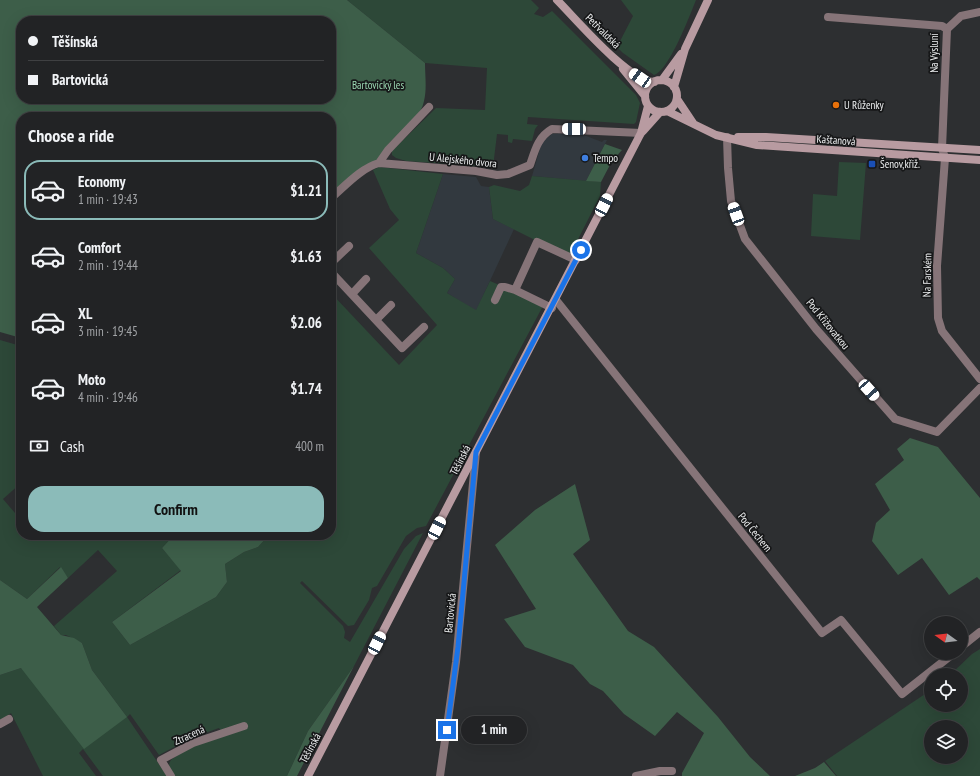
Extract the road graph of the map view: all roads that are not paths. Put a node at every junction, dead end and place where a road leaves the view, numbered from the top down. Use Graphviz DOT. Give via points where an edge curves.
graph roads {
  1 [pos="557,0"];
  2 [pos="708,0"];
  3 [pos="980,12"];
  4 [pos="828,17"];
  5 [pos="947,29"];
  6 [pos="685,49"];
  7 [pos="617,60"];
  8 [pos="658,81"];
  9 [pos="674,87"];
  10 [pos="645,96"];
  11 [pos="677,99"];
  12 [pos="648,106"];
  13 [pos="429,107"];
  14 [pos="663,111"];
  15 [pos="694,124"];
  16 [pos="641,133"];
  17 [pos="727,137"];
  18 [pos="942,148"];
  19 [pos="980,150"];
  20 [pos="945,158"];
  21 [pos="980,160"];
  22 [pos="379,163"];
  23 [pos="336,194"];
  24 [pos="349,246"];
  25 [pos="336,258"];
  26 [pos="576,260"];
  27 [pos="336,277"];
  28 [pos="366,279"];
  29 [pos="514,290"];
  30 [pos="352,294"];
  31 [pos="495,300"];
  32 [pos="556,300"];
  33 [pos="391,305"];
  34 [pos="552,308"];
  35 [pos="376,320"];
  36 [pos="424,326"];
  37 [pos="980,379"];
  38 [pos="980,388"];
  39 [pos="476,452"];
  40 [pos="980,632"];
  41 [pos="968,641"];
  42 [pos="945,660"];
  43 [pos="9,719"];
  44 [pos="0,724"];
  45 [pos="244,726"];
  46 [pos="672,771"];
  47 [pos="171,776"];
  48 [pos="308,776"];
  49 [pos="440,776"];
  50 [pos="636,776"];
  1 -- 7 [label="main road, Petřvaldská"];
  2 -- 6 [label="main road"];
  3 -- 5 [label="street" via="961,16"];
  4 -- 5 [label="street, Na Výsluní" via="942,26"];
  5 -- 18 [label="street, Na Výsluní"];
  6 -- 8 [label="main road"];
  6 -- 9 [label="main road"];
  7 -- 8 [label="main road, Petřvaldská" via="640,78"];
  7 -- 10 [label="main road, Petřvaldská"];
  8 -- 9 [label="main road" via="669,82"];
  8 -- 10 [label="main road" via="648,88"];
  9 -- 11 [label="main road"];
  10 -- 12 [label="main road"];
  11 -- 14 [label="main road" via="674,106"];
  11 -- 15 [label="main road, Kaštanová"];
  12 -- 14 [label="main road" via="653,110"];
  12 -- 16 [label="main road, Těšínská"];
  13 -- 22 [label="street"];
  14 -- 15 [label="main road, Kaštanová"];
  14 -- 16 [label="main road, Těšínská"];
  15 -- 17 [label="main road, Kaštanová" via="713,134"];
  16 -- 22 [label="street, U Alejského dvora" via="552,129 544,134 537,145 530,165 508,174"];
  16 -- 26 [label="main road, Těšínská"];
  17 -- 18 [label="main road, Kaštanová"];
  17 -- 20 [label="main road, Kaštanová" via="779,148"];
  17 -- 38 [label="street, Pod Křižovatkou" via="731,201 745,239 816,329 895,419 937,432"];
  18 -- 19 [label="main road, Kaštanová"];
  18 -- 20 [label="street"];
  20 -- 21 [label="main road, Kaštanová"];
  20 -- 37 [label="street, Na Farském" via="937,266 938,318 942,331"];
  22 -- 23 [label="street" via="361,172"];
  24 -- 25 [label="street"];
  26 -- 29 [label="street" via="537,242"];
  26 -- 32 [label="main road, Těšínská"];
  27 -- 30 [label="street"];
  28 -- 30 [label="street"];
  29 -- 31 [label="street" via="501,287"];
  29 -- 34 [label="street"];
  30 -- 35 [label="street"];
  32 -- 34 [label="main road, Těšínská"];
  32 -- 42 [label="street, Pod Čechem" via="822,633 841,620 902,694"];
  33 -- 35 [label="street"];
  34 -- 39 [label="main road, Těšínská"];
  35 -- 36 [label="street" via="402,348"];
  39 -- 48 [label="main road, Těšínská"];
  39 -- 49 [label="street, Bartovická" via="456,662"];
  40 -- 41 [label="street"];
  43 -- 44 [label="street"];
  45 -- 47 [label="street, Ztracená" via="193,743 161,760"];
  46 -- 50 [label="street"];
}
